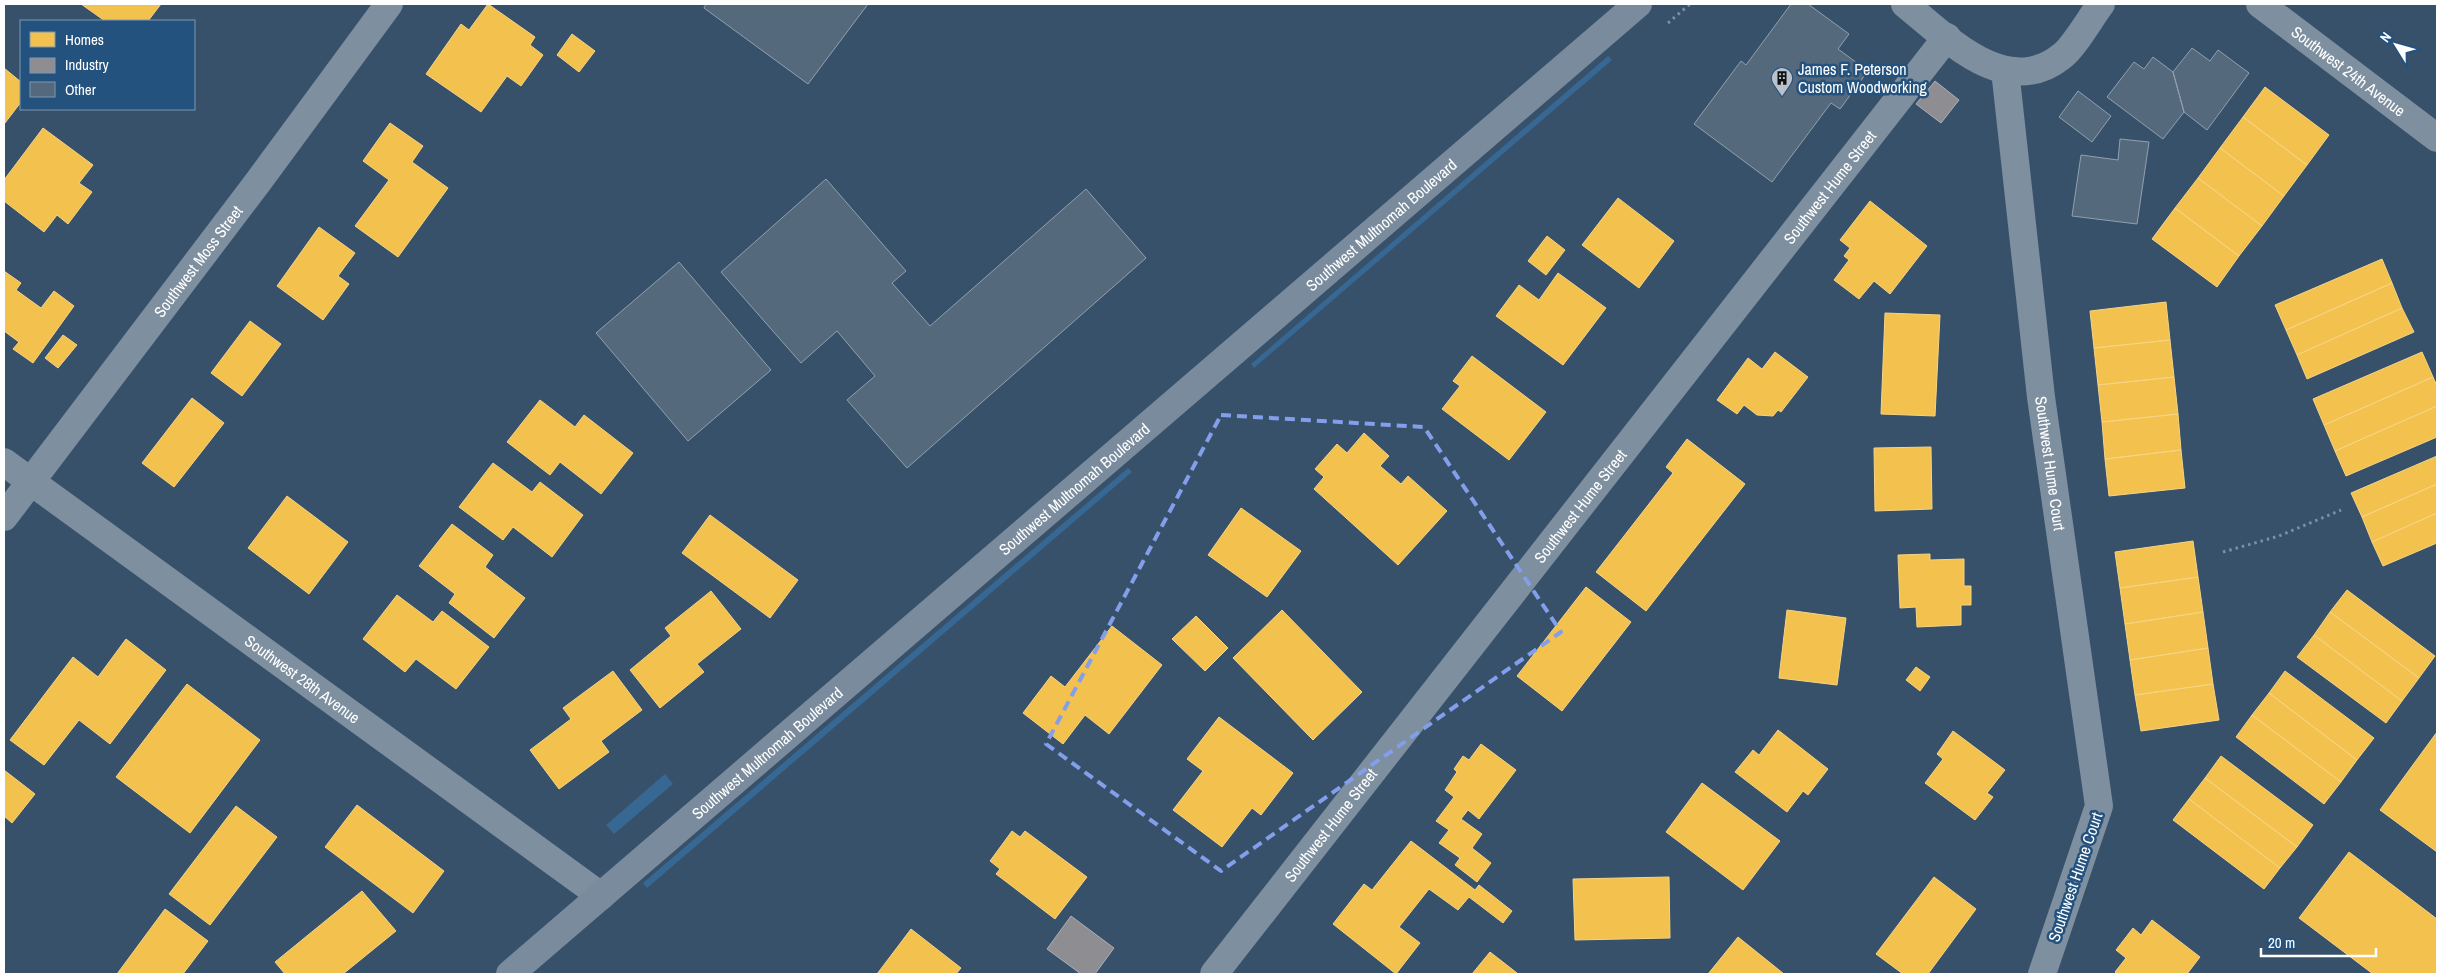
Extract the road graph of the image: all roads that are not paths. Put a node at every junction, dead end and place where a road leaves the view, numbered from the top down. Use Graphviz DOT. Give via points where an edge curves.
graph roads {
  1 [pos="389,4"];
  2 [pos="1638,4"];
  3 [pos="1905,4"];
  4 [pos="2101,4"];
  5 [pos="2260,4"];
  6 [pos="1947,38"];
  7 [pos="2005,70"];
  8 [pos="2437,138"];
  9 [pos="4,462"];
  10 [pos="29,482"];
  11 [pos="4,517"];
  12 [pos="601,896"];
  13 [pos="510,974"];
  14 [pos="1214,974"];
  15 [pos="2042,974"];
  1 -- 10 [label="street, Southwest Moss Street"];
  2 -- 12 [label="main road, Southwest Multnomah Boulevard"];
  3 -- 6 [label="street"];
  4 -- 7 [label="street" via="2062,56 2042,67"];
  5 -- 8 [label="street, Southwest 24th Avenue"];
  6 -- 7 [label="street" via="1987,66"];
  6 -- 14 [label="street, Southwest Hume Street"];
  7 -- 15 [label="street, Southwest Hume Court" via="2041,397 2099,806"];
  9 -- 10 [label="street, Southwest 28th Avenue"];
  10 -- 11 [label="street, Southwest Moss Street"];
  10 -- 12 [label="street, Southwest 28th Avenue"];
  12 -- 13 [label="main road, Southwest Multnomah Boulevard"];
}
